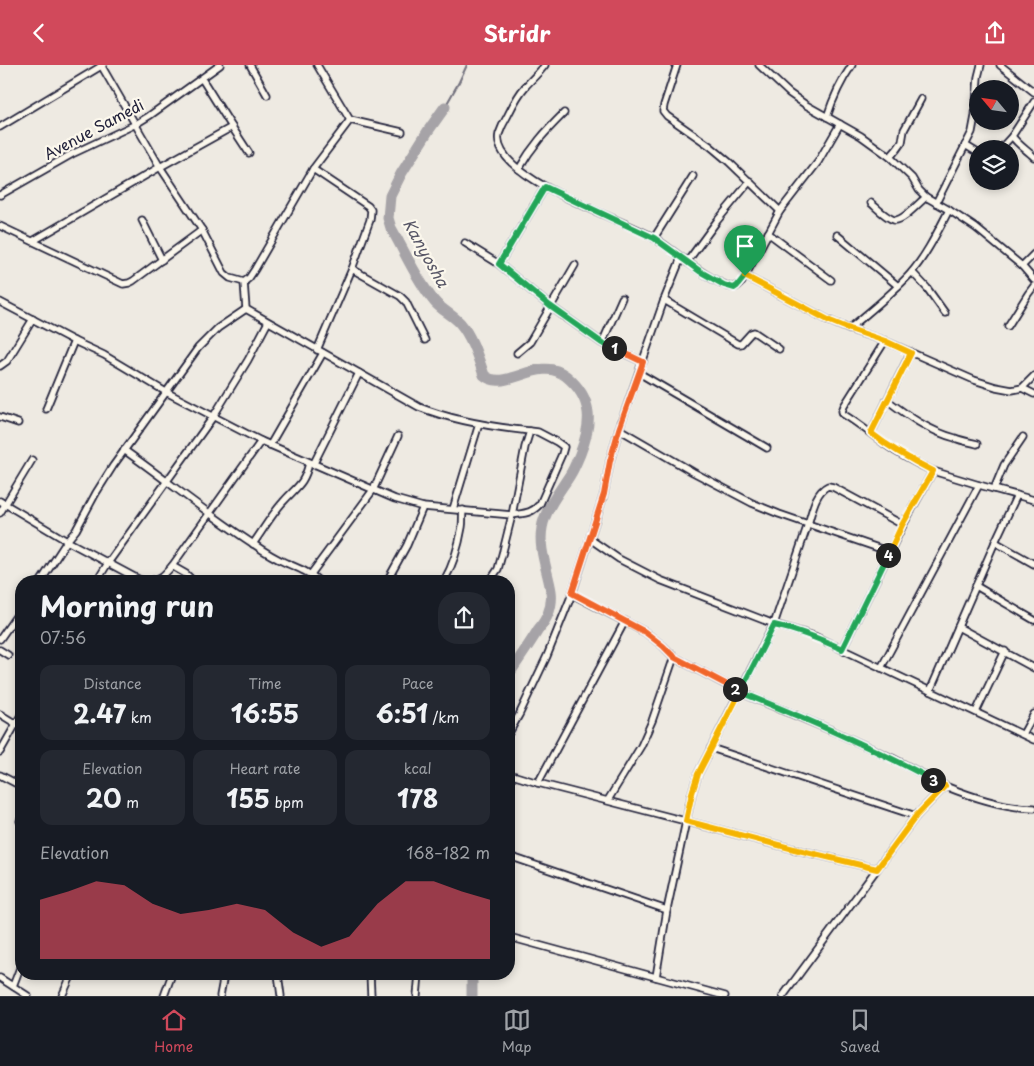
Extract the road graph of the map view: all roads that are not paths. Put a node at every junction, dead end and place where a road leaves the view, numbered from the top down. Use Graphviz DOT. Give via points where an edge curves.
graph roads {
  1 [pos="102,65"];
  2 [pos="220,65"];
  3 [pos="250,65"];
  4 [pos="317,65"];
  5 [pos="545,65"];
  6 [pos="677,65"];
  7 [pos="852,65"];
  8 [pos="981,65"];
  9 [pos="1000,65"];
  10 [pos="761,66"];
  11 [pos="202,79"];
  12 [pos="1034,92"];
  13 [pos="266,95"];
  14 [pos="921,99"];
  15 [pos="1034,103"];
  16 [pos="564,113"];
  17 [pos="827,117"];
  18 [pos="350,120"];
  19 [pos="136,124"];
  20 [pos="840,124"];
  21 [pos="0,127"];
  22 [pos="232,127"];
  23 [pos="402,132"];
  24 [pos="1012,136"];
  25 [pos="1008,140"];
  26 [pos="965,145"];
  27 [pos="969,147"];
  28 [pos="249,153"];
  29 [pos="890,157"];
  30 [pos="1034,157"];
  31 [pos="160,167"];
  32 [pos="313,169"];
  33 [pos="519,169"];
  34 [pos="693,176"];
  35 [pos="750,181"];
  36 [pos="545,187"];
  37 [pos="0,195"];
  38 [pos="926,197"];
  39 [pos="871,203"];
  40 [pos="936,203"];
  41 [pos="949,210"];
  42 [pos="780,211"];
  43 [pos="142,220"];
  44 [pos="0,226"];
  45 [pos="202,230"];
  46 [pos="768,233"];
  47 [pos="837,235"];
  48 [pos="654,238"];
  49 [pos="33,241"];
  50 [pos="465,243"];
  51 [pos="1034,255"];
  52 [pos="681,258"];
  53 [pos="162,260"];
  54 [pos="687,262"];
  55 [pos="499,264"];
  56 [pos="574,265"];
  57 [pos="1022,266"];
  58 [pos="352,269"];
  59 [pos="912,272"];
  60 [pos="745,276"];
  61 [pos="831,280"];
  62 [pos="1034,280"];
  63 [pos="244,282"];
  64 [pos="898,286"];
  65 [pos="1034,287"];
  66 [pos="622,298"];
  67 [pos="664,300"];
  68 [pos="0,301"];
  69 [pos="550,306"];
  70 [pos="246,309"];
  71 [pos="945,313"];
  72 [pos="33,319"];
  73 [pos="268,322"];
  74 [pos="1008,326"];
  75 [pos="850,329"];
  76 [pos="425,340"];
  77 [pos="74,341"];
  78 [pos="885,341"];
  79 [pos="602,343"];
  80 [pos="779,349"];
  81 [pos="320,352"];
  82 [pos="517,353"];
  83 [pos="911,353"];
  84 [pos="643,362"];
  85 [pos="0,366"];
  86 [pos="359,373"];
  87 [pos="639,373"];
  88 [pos="1034,376"];
  89 [pos="1022,388"];
  90 [pos="166,392"];
  91 [pos="1034,394"];
  92 [pos="887,400"];
  93 [pos="46,409"];
  94 [pos="0,417"];
  95 [pos="213,417"];
  96 [pos="18,423"];
  97 [pos="480,424"];
  98 [pos="619,429"];
  99 [pos="530,431"];
  100 [pos="871,433"];
  101 [pos="398,436"];
  102 [pos="1023,437"];
  103 [pos="261,441"];
  104 [pos="977,444"];
  105 [pos="270,445"];
  106 [pos="767,448"];
  107 [pos="124,450"];
  108 [pos="32,460"];
  109 [pos="311,464"];
  110 [pos="933,471"];
  111 [pos="168,481"];
  112 [pos="979,485"];
  113 [pos="994,489"];
  114 [pos="373,490"];
  115 [pos="1017,495"];
  116 [pos="1034,499"];
  117 [pos="3,503"];
  118 [pos="423,507"];
  119 [pos="453,509"];
  120 [pos="463,510"];
  121 [pos="0,513"];
  122 [pos="210,513"];
  123 [pos="512,515"];
  124 [pos="808,524"];
  125 [pos="902,525"];
  126 [pos="590,539"];
  127 [pos="67,541"];
  128 [pos="995,542"];
  129 [pos="253,544"];
  130 [pos="890,552"];
  131 [pos="108,563"];
  132 [pos="1034,565"];
  133 [pos="172,566"];
  134 [pos="311,574"];
  135 [pos="45,575"];
  136 [pos="101,575"];
  137 [pos="131,575"];
  138 [pos="164,575"];
  139 [pos="187,575"];
  140 [pos="390,575"];
  141 [pos="447,575"];
  142 [pos="494,575"];
  143 [pos="976,586"];
  144 [pos="572,593"];
  145 [pos="15,618"];
  146 [pos="1034,620"];
  147 [pos="625,621"];
  148 [pos="774,625"];
  149 [pos="958,627"];
  150 [pos="0,639"];
  151 [pos="0,649"];
  152 [pos="842,649"];
  153 [pos="1005,651"];
  154 [pos="8,655"];
  155 [pos="674,657"];
  156 [pos="881,668"];
  157 [pos="1034,668"];
  158 [pos="930,691"];
  159 [pos="740,692"];
  160 [pos="976,712"];
  161 [pos="1034,713"];
  162 [pos="0,714"];
  163 [pos="515,722"];
  164 [pos="15,723"];
  165 [pos="15,731"];
  166 [pos="1022,734"];
  167 [pos="1034,740"];
  168 [pos="711,747"];
  169 [pos="0,752"];
  170 [pos="0,775"];
  171 [pos="515,776"];
  172 [pos="15,783"];
  173 [pos="538,783"];
  174 [pos="945,786"];
  175 [pos="608,801"];
  176 [pos="1034,808"];
  177 [pos="916,816"];
  178 [pos="686,821"];
  179 [pos="515,857"];
  180 [pos="877,869"];
  181 [pos="667,910"];
  182 [pos="515,939"];
  183 [pos="656,977"];
  184 [pos="0,978"];
  185 [pos="15,980"];
  186 [pos="69,980"];
  187 [pos="170,980"];
  188 [pos="223,980"];
  189 [pos="279,980"];
  190 [pos="370,980"];
  191 [pos="418,980"];
  192 [pos="13,985"];
  193 [pos="28,996"];
  194 [pos="62,996"];
  195 [pos="164,996"];
  196 [pos="220,996"];
  197 [pos="281,996"];
  198 [pos="371,996"];
  199 [pos="417,996"];
  200 [pos="725,996"];
  201 [pos="783,996"];
  1 -- 19 [label="street"];
  1 -- 21 [label="street"];
  2 -- 11 [label="street, Avenue Samedi"];
  3 -- 13 [label="street"];
  4 -- 18 [label="street"];
  5 -- 33 [label="street" via="517,98 499,133 501,148"];
  6 -- 35 [label="street" via="663,111"];
  7 -- 17 [label="street"];
  8 -- 26 [label="street" via="972,132"];
  9 -- 12 [label="street"];
  10 -- 17 [label="street" via="789,93"];
  11 -- 19 [label="street, Avenue Samedi"];
  11 -- 22 [label="street"];
  14 -- 29 [label="street" via="904,130 902,142"];
  15 -- 24 [label="street"];
  16 -- 33 [label="street" via="540,138"];
  17 -- 20 [label="street"];
  18 -- 23 [label="street"];
  18 -- 32 [label="street"];
  19 -- 31 [label="street"];
  19 -- 37 [label="street, Avenue Samedi" via="72,154"];
  20 -- 29 [label="street"];
  20 -- 42 [label="street" via="818,162"];
  22 -- 28 [label="street"];
  22 -- 31 [label="street"];
  24 -- 25 [label="street"];
  24 -- 30 [label="street"];
  26 -- 27 [label="street"];
  26 -- 40 [label="street"];
  29 -- 38 [label="street"];
  31 -- 45 [label="street"];
  31 -- 49 [label="street"];
  32 -- 58 [label="street" via="371,210"];
  32 -- 63 [label="street" via="255,269"];
  33 -- 36 [label="street"];
  34 -- 48 [label="street"];
  35 -- 42 [label="street"];
  35 -- 54 [label="street"];
  36 -- 48 [label="street"];
  36 -- 55 [label="street"];
  38 -- 39 [label="street" via="901,219 895,220"];
  38 -- 40 [label="street"];
  40 -- 41 [label="street"];
  41 -- 57 [label="street"];
  41 -- 59 [label="street"];
  42 -- 46 [label="street"];
  43 -- 53 [label="street"];
  44 -- 49 [label="street"];
  45 -- 53 [label="street"];
  45 -- 63 [label="street" via="224,273"];
  46 -- 60 [label="street"];
  46 -- 61 [label="street"];
  47 -- 64 [label="street"];
  48 -- 52 [label="street"];
  49 -- 53 [label="street" via="123,284 134,281"];
  50 -- 55 [label="street"];
  51 -- 57 [label="street"];
  52 -- 54 [label="street"];
  52 -- 67 [label="street"];
  54 -- 60 [label="street" via="734,288"];
  55 -- 69 [label="street"];
  56 -- 69 [label="street"];
  57 -- 62 [label="street"];
  58 -- 76 [label="street" via="400,296"];
  58 -- 81 [label="street"];
  59 -- 64 [label="street"];
  59 -- 71 [label="street"];
  60 -- 75 [label="street"];
  63 -- 70 [label="street"];
  64 -- 75 [label="street"];
  65 -- 74 [label="street"];
  66 -- 79 [label="street"];
  67 -- 80 [label="street" via="738,344 754,333"];
  67 -- 84 [label="street"];
  68 -- 72 [label="street"];
  69 -- 79 [label="street"];
  69 -- 82 [label="street" via="530,342"];
  70 -- 73 [label="street"];
  70 -- 90 [label="street" via="218,328 198,348"];
  72 -- 77 [label="street"];
  72 -- 85 [label="street" via="7,361"];
  73 -- 81 [label="street"];
  73 -- 95 [label="street"];
  75 -- 78 [label="street"];
  77 -- 90 [label="street"];
  77 -- 93 [label="street"];
  78 -- 83 [label="street"];
  78 -- 100 [label="street" via="842,411"];
  79 -- 84 [label="street"];
  81 -- 86 [label="street"];
  81 -- 105 [label="street"];
  83 -- 89 [label="street" via="996,387"];
  83 -- 92 [label="street"];
  84 -- 87 [label="street"];
  86 -- 97 [label="street" via="419,407"];
  86 -- 109 [label="street"];
  87 -- 98 [label="street"];
  87 -- 106 [label="street"];
  88 -- 89 [label="street"];
  89 -- 91 [label="street"];
  90 -- 95 [label="street"];
  90 -- 107 [label="street"];
  92 -- 100 [label="street"];
  92 -- 104 [label="street" via="924,425"];
  94 -- 96 [label="street"];
  95 -- 103 [label="street"];
  95 -- 111 [label="street"];
  97 -- 99 [label="street"];
  97 -- 119 [label="street"];
  98 -- 124 [label="street" via="752,503"];
  98 -- 126 [label="street"];
  99 -- 123 [label="street"];
  99 -- 123 [label="street" via="538,431 564,447 540,504 534,510"];
  100 -- 110 [label="street" via="907,458"];
  101 -- 114 [label="street"];
  102 -- 113 [label="street" via="1004,465"];
  103 -- 105 [label="street"];
  103 -- 122 [label="street"];
  105 -- 109 [label="street"];
  107 -- 111 [label="street"];
  107 -- 127 [label="street"];
  108 -- 117 [label="street"];
  109 -- 114 [label="street"];
  109 -- 129 [label="street" via="300,485 283,502"];
  110 -- 112 [label="street"];
  110 -- 125 [label="street"];
  111 -- 122 [label="street"];
  111 -- 131 [label="street"];
  112 -- 113 [label="street"];
  112 -- 156 [label="street"];
  113 -- 115 [label="street"];
  114 -- 118 [label="street"];
  114 -- 134 [label="street"];
  115 -- 116 [label="street"];
  115 -- 128 [label="street"];
  117 -- 121 [label="street"];
  117 -- 127 [label="street"];
  118 -- 119 [label="street"];
  118 -- 140 [label="street"];
  119 -- 120 [label="street"];
  120 -- 123 [label="street"];
  120 -- 141 [label="street" via="460,537"];
  122 -- 129 [label="street"];
  122 -- 133 [label="street"];
  123 -- 142 [label="street"];
  124 -- 125 [label="street" via="821,490 828,486"];
  124 -- 130 [label="street"];
  124 -- 148 [label="street"];
  125 -- 130 [label="street"];
  126 -- 144 [label="street"];
  126 -- 148 [label="street" via="619,559 660,580"];
  127 -- 131 [label="street"];
  127 -- 135 [label="street"];
  128 -- 132 [label="street"];
  128 -- 143 [label="street"];
  129 -- 134 [label="street"];
  130 -- 152 [label="street"];
  131 -- 136 [label="street"];
  131 -- 137 [label="street"];
  133 -- 138 [label="street"];
  133 -- 139 [label="street"];
  143 -- 146 [label="street"];
  143 -- 149 [label="street"];
  144 -- 147 [label="street"];
  144 -- 163 [label="street"];
  145 -- 150 [label="street"];
  147 -- 155 [label="street" via="645,632"];
  147 -- 173 [label="street"];
  148 -- 152 [label="street" via="814,636"];
  148 -- 159 [label="street"];
  149 -- 153 [label="street"];
  149 -- 158 [label="street"];
  151 -- 154 [label="street"];
  152 -- 156 [label="street"];
  153 -- 157 [label="street"];
  153 -- 160 [label="street"];
  155 -- 159 [label="street"];
  155 -- 175 [label="street" via="641,746"];
  156 -- 158 [label="street"];
  158 -- 160 [label="street"];
  159 -- 168 [label="street"];
  159 -- 174 [label="street" via="875,750"];
  160 -- 166 [label="street"];
  161 -- 166 [label="street"];
  162 -- 164 [label="street"];
  165 -- 169 [label="street"];
  166 -- 167 [label="street"];
  168 -- 177 [label="street"];
  168 -- 178 [label="street" via="698,774"];
  170 -- 172 [label="street"];
  171 -- 173 [label="street"];
  173 -- 175 [label="street"];
  174 -- 176 [label="street" via="988,801"];
  174 -- 177 [label="street"];
  175 -- 178 [label="street"];
  177 -- 180 [label="street"];
  178 -- 180 [label="street"];
  178 -- 181 [label="street"];
  179 -- 181 [label="street"];
  180 -- 201 [label="street"];
  181 -- 183 [label="street"];
  182 -- 183 [label="street"];
  183 -- 200 [label="street"];
  184 -- 192 [label="street"];
  185 -- 192 [label="street"];
  186 -- 194 [label="street"];
  187 -- 195 [label="street"];
  188 -- 196 [label="street"];
  189 -- 197 [label="street"];
  190 -- 198 [label="street"];
  191 -- 199 [label="street"];
  192 -- 193 [label="street"];
}
